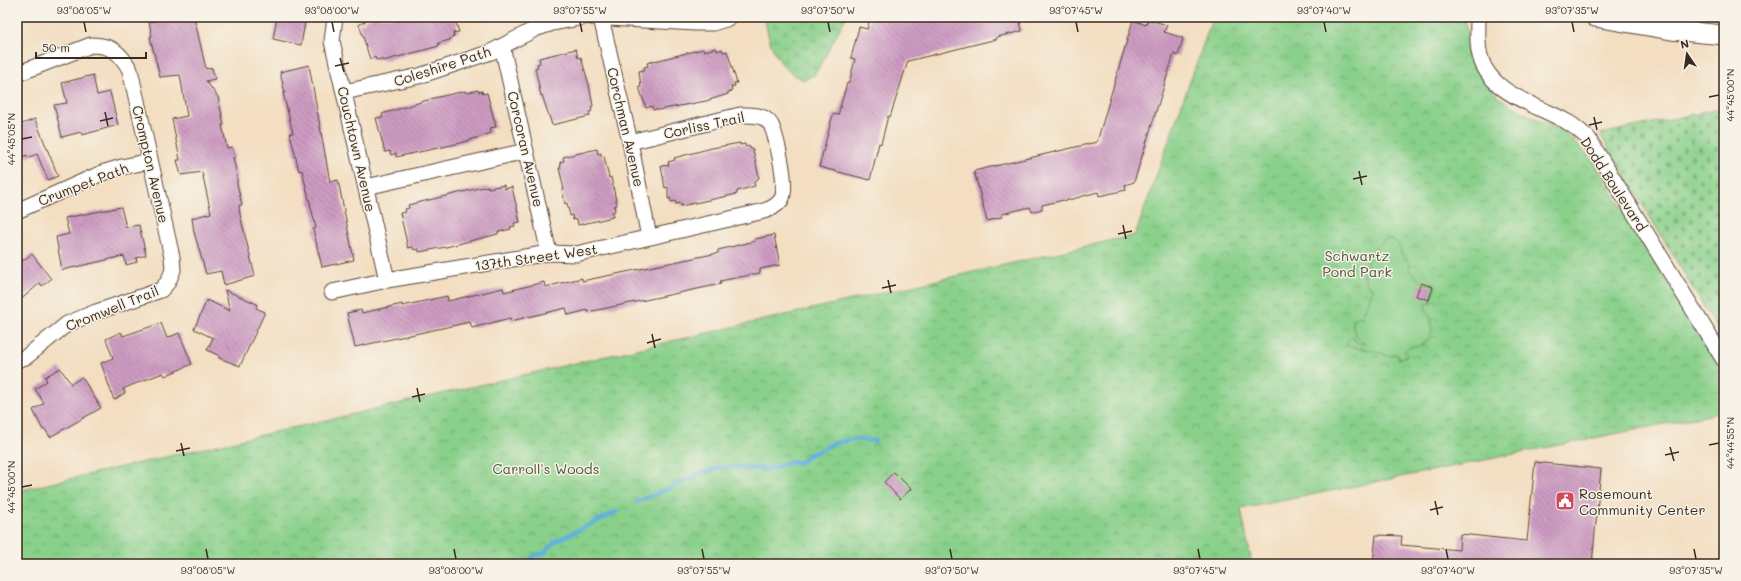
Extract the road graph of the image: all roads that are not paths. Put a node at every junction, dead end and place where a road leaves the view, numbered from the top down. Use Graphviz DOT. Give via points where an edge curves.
graph roads {
  1 [pos="335,17"];
  2 [pos="584,17"];
  3 [pos="595,17"];
  4 [pos="729,17"];
  5 [pos="1478,17"];
  6 [pos="1595,17"];
  7 [pos="1724,36"];
  8 [pos="502,46"];
  9 [pos="17,74"];
  10 [pos="344,92"];
  11 [pos="630,142"];
  12 [pos="526,151"];
  13 [pos="150,161"];
  14 [pos="366,187"];
  15 [pos="782,199"];
  16 [pos="17,211"];
  17 [pos="649,237"];
  18 [pos="550,253"];
  19 [pos="387,280"];
  20 [pos="168,282"];
  21 [pos="332,292"];
  22 [pos="17,360"];
  23 [pos="1724,360"];
  1 -- 10 [label="street, Couchtown Avenue" via="332,41"];
  2 -- 8 [label="street, Coleshire Path" via="535,29"];
  3 -- 4 [label="street" via="695,23 713,23"];
  3 -- 11 [label="street, Corchman Avenue"];
  5 -- 23 [label="street, Dodd Boulevard" via="1479,52 1485,68 1497,84 1518,99 1570,124 1588,138"];
  6 -- 7 [label="street"];
  8 -- 10 [label="street, Coleshire Path" via="419,76"];
  8 -- 12 [label="street, Corcoran Avenue"];
  9 -- 13 [label="street, Crompton Avenue" via="91,45 103,45 115,50 130,70"];
  10 -- 14 [label="street, Couchtown Avenue"];
  11 -- 15 [label="street, Corliss Trail" via="740,115 763,118 772,126 779,154 785,187"];
  11 -- 17 [label="street, Corchman Avenue"];
  12 -- 14 [label="street"];
  12 -- 18 [label="street, Corcoran Avenue"];
  13 -- 16 [label="street, Crumpet Path" via="102,173"];
  13 -- 20 [label="street, Crompton Avenue" via="172,257 173,270"];
  14 -- 19 [label="street, Couchtown Avenue"];
  15 -- 17 [label="street, 137th Street West" via="773,208 760,212"];
  17 -- 18 [label="street, 137th Street West" via="576,254"];
  18 -- 19 [label="street, 137th Street West"];
  19 -- 21 [label="street, 137th Street West"];
  20 -- 22 [label="street, Cromwell Trail" via="161,290 67,324 26,357"];
}
